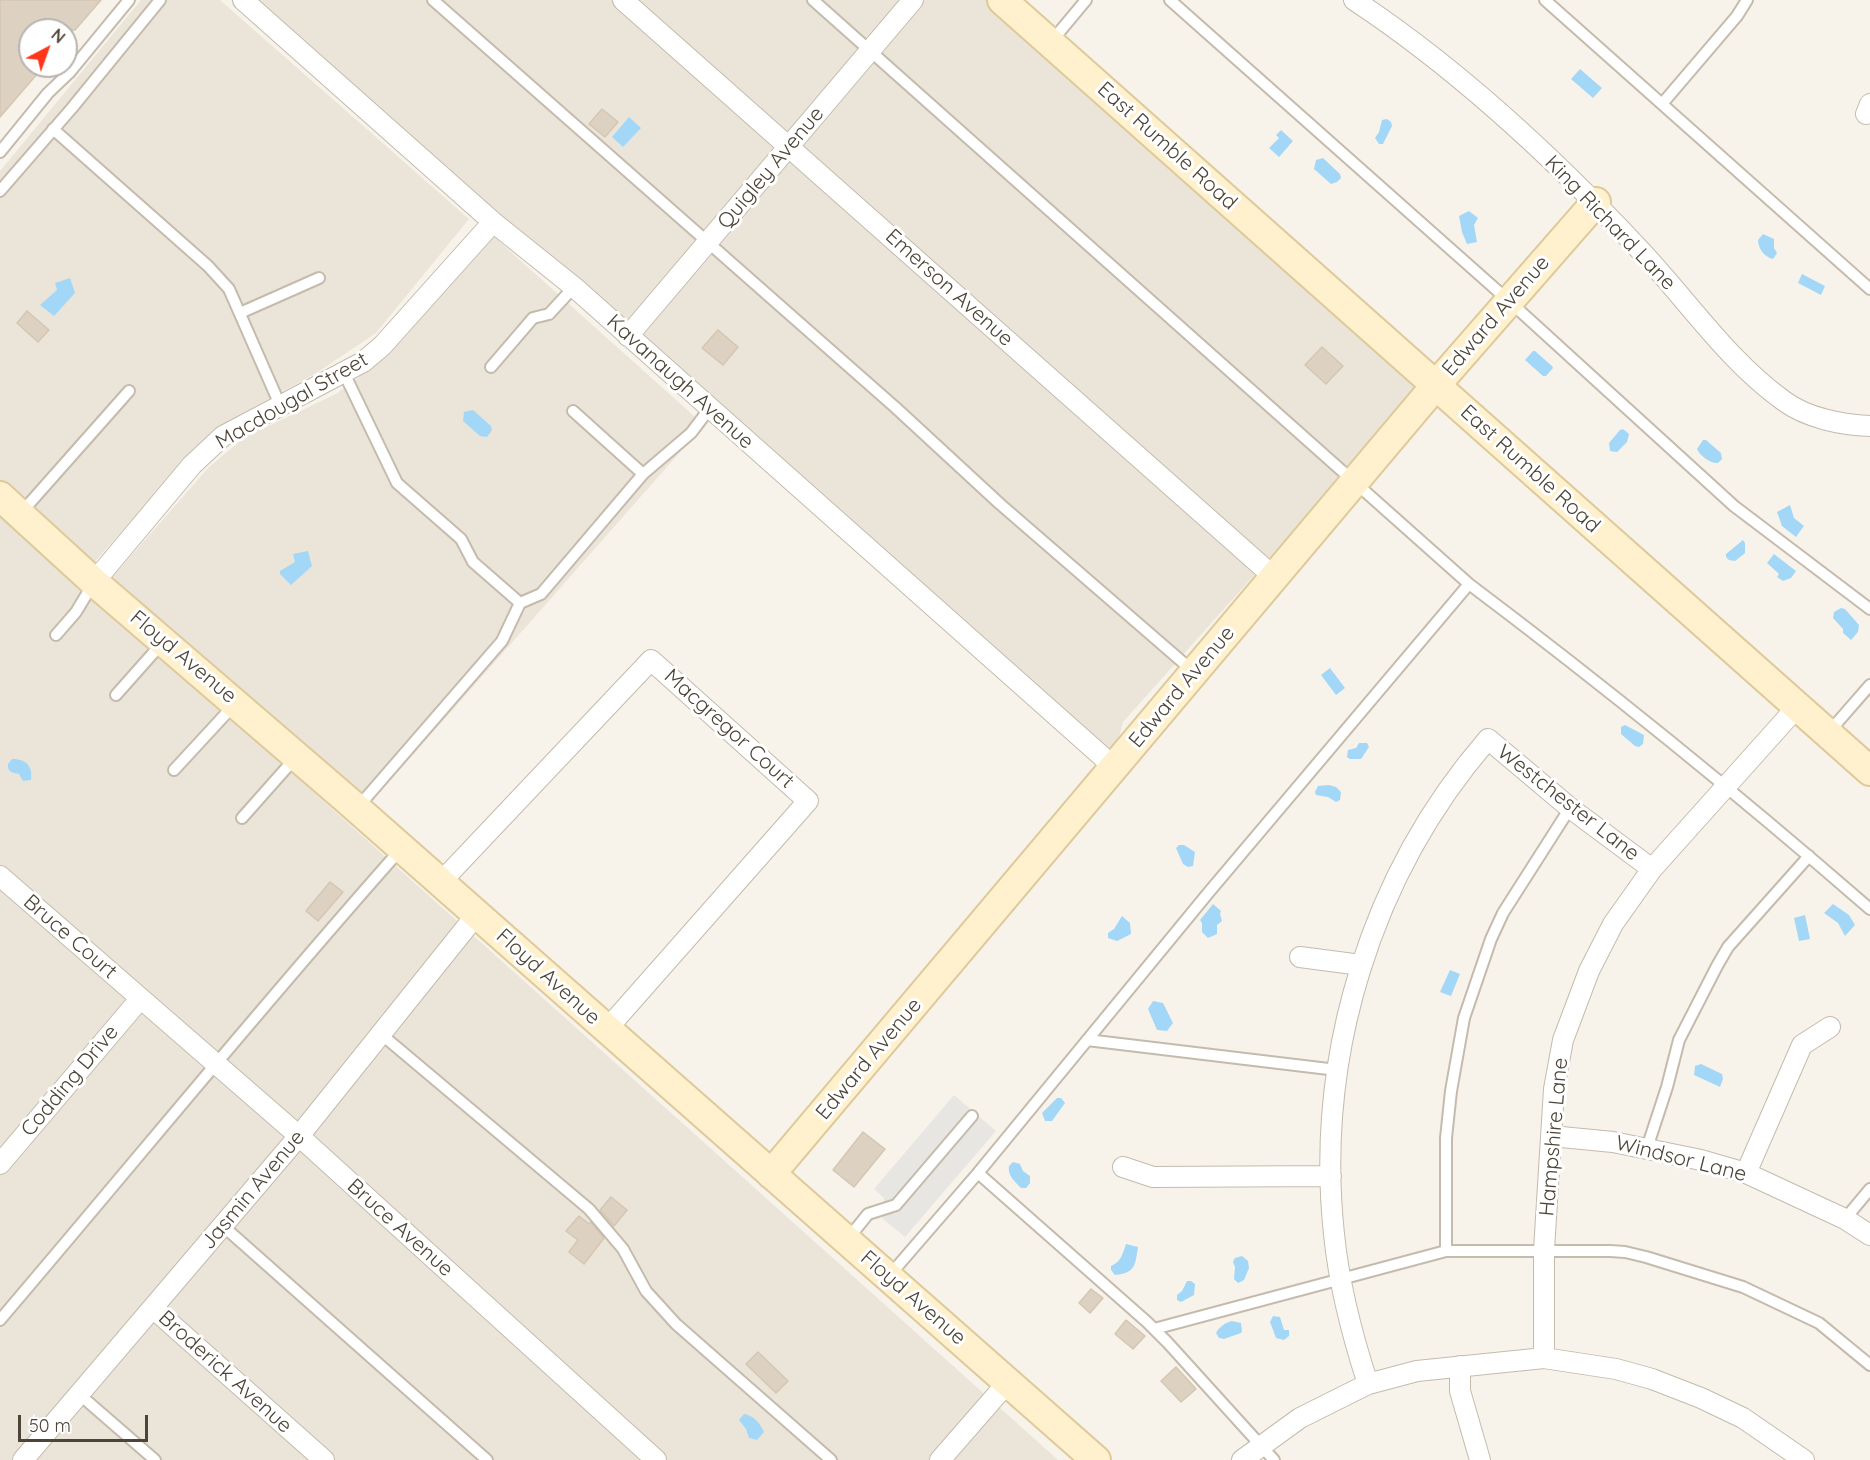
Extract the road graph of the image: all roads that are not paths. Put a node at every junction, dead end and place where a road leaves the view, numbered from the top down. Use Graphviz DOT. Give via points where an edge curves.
graph roads {
  1 [pos="129,0"];
  2 [pos="160,0"];
  3 [pos="243,0"];
  4 [pos="433,0"];
  5 [pos="623,0"];
  6 [pos="813,0"];
  7 [pos="913,0"];
  8 [pos="1002,0"];
  9 [pos="1086,0"];
  10 [pos="1170,0"];
  11 [pos="1354,0"];
  12 [pos="1545,0"];
  13 [pos="1746,0"];
  14 [pos="1050,43"];
  15 [pos="870,52"];
  16 [pos="1662,104"];
  17 [pos="53,129"];
  18 [pos="789,147"];
  19 [pos="0,152"];
  20 [pos="0,191"];
  21 [pos="1596,202"];
  22 [pos="493,222"];
  23 [pos="708,243"];
  24 [pos="319,278"];
  25 [pos="574,287"];
  26 [pos="1870,289"];
  27 [pos="1509,301"];
  28 [pos="240,313"];
  29 [pos="628,336"];
  30 [pos="491,367"];
  31 [pos="344,373"];
  32 [pos="1436,385"];
  33 [pos="129,391"];
  34 [pos="280,405"];
  35 [pos="710,408"];
  36 [pos="573,411"];
  37 [pos="1870,426"];
  38 [pos="643,474"];
  39 [pos="1354,482"];
  40 [pos="10,505"];
  41 [pos="1274,577"];
  42 [pos="94,582"];
  43 [pos="1469,584"];
  44 [pos="520,603"];
  45 [pos="1870,609"];
  46 [pos="56,635"];
  47 [pos="163,642"];
  48 [pos="1194,672"];
  49 [pos="1868,690"];
  50 [pos="116,695"];
  51 [pos="236,702"];
  52 [pos="1797,707"];
  53 [pos="1828,734"];
  54 [pos="297,756"];
  55 [pos="1114,768"];
  56 [pos="1869,768"];
  57 [pos="174,770"];
  58 [pos="1726,785"];
  59 [pos="357,808"];
  60 [pos="1570,808"];
  61 [pos="242,818"];
  62 [pos="401,849"];
  63 [pos="1809,856"];
  64 [pos="1652,869"];
  65 [pos="0,876"];
  66 [pos="440,884"];
  67 [pos="1870,909"];
  68 [pos="477,914"];
  69 [pos="1300,957"];
  70 [pos="1361,965"];
  71 [pos="140,999"];
  72 [pos="1830,1027"];
  73 [pos="607,1029"];
  74 [pos="381,1034"];
  75 [pos="1087,1040"];
  76 [pos="217,1065"];
  77 [pos="1337,1070"];
  78 [pos="972,1116"];
  79 [pos="299,1136"];
  80 [pos="1551,1136"];
  81 [pos="1647,1148"];
  82 [pos="0,1164"];
  83 [pos="1123,1167"];
  84 [pos="978,1173"];
  85 [pos="1746,1173"];
  86 [pos="771,1174"];
  87 [pos="1331,1176"];
  88 [pos="1870,1189"];
  89 [pos="1845,1219"];
  90 [pos="223,1226"];
  91 [pos="1870,1235"];
  92 [pos="847,1240"];
  93 [pos="1446,1251"];
  94 [pos="1544,1251"];
  95 [pos="888,1276"];
  96 [pos="1341,1278"];
  97 [pos="153,1308"];
  98 [pos="0,1320"];
  99 [pos="1154,1329"];
  100 [pos="1544,1358"];
  101 [pos="1870,1365"];
  102 [pos="1460,1366"];
  103 [pos="1008,1382"];
  104 [pos="1368,1384"];
  105 [pos="79,1394"];
  106 [pos="1260,1445"];
  107 [pos="1091,1458"];
  108 [pos="23,1460"];
  109 [pos="155,1460"];
  110 [pos="324,1460"];
  111 [pos="487,1460"];
  112 [pos="656,1460"];
  113 [pos="831,1460"];
  114 [pos="940,1460"];
  115 [pos="1242,1460"];
  116 [pos="1274,1460"];
  117 [pos="1480,1460"];
  118 [pos="1804,1460"];
  1 -- 19 [label="lane"];
  2 -- 17 [label="lane"];
  3 -- 22 [label="street, Kavanaugh Avenue"];
  4 -- 23 [label="lane"];
  5 -- 18 [label="street, Emerson Avenue"];
  6 -- 15 [label="lane"];
  7 -- 15 [label="street, Quigley Avenue"];
  8 -- 14 [label="street, East Rumble Road"];
  9 -- 14 [label="lane"];
  10 -- 27 [label="lane"];
  11 -- 21 [label="street, King Richard Lane" via="1482,98"];
  12 -- 16 [label="lane"];
  13 -- 16 [label="lane" via="1737,16"];
  14 -- 32 [label="street, East Rumble Road"];
  15 -- 18 [label="street, Quigley Avenue"];
  15 -- 39 [label="lane"];
  16 -- 26 [label="lane"];
  17 -- 20 [label="lane"];
  17 -- 28 [label="lane" via="208,266 229,289"];
  18 -- 23 [label="street, Quigley Avenue"];
  18 -- 41 [label="street, Emerson Avenue"];
  21 -- 27 [label="street, Edward Avenue"];
  21 -- 37 [label="street, King Richard Lane" via="1713,335 1785,402 1837,423"];
  22 -- 25 [label="street, Kavanaugh Avenue"];
  22 -- 31 [label="street, Macdougal Street" via="382,346"];
  23 -- 29 [label="street, Quigley Avenue"];
  23 -- 48 [label="lane"];
  24 -- 28 [label="lane"];
  25 -- 29 [label="street, Kavanaugh Avenue"];
  25 -- 30 [label="lane" via="549,314 533,318"];
  27 -- 32 [label="street, Edward Avenue"];
  27 -- 45 [label="lane" via="1734,506"];
  28 -- 34 [label="lane"];
  29 -- 35 [label="street, Kavanaugh Avenue"];
  31 -- 34 [label="street, Macdougal Street"];
  31 -- 44 [label="lane" via="397,483 461,539 473,562"];
  32 -- 39 [label="street, Edward Avenue"];
  32 -- 52 [label="street, East Rumble Road"];
  33 -- 40 [label="lane"];
  34 -- 42 [label="street, Macdougal Street" via="223,436"];
  35 -- 38 [label="lane" via="691,433"];
  35 -- 55 [label="street, Kavanaugh Avenue"];
  36 -- 38 [label="lane"];
  38 -- 44 [label="lane" via="541,594"];
  39 -- 41 [label="street, Edward Avenue"];
  39 -- 43 [label="lane"];
  40 -- 42 [label="street, Floyd Avenue"];
  41 -- 48 [label="street, Edward Avenue"];
  42 -- 46 [label="lane"];
  42 -- 47 [label="street, Floyd Avenue"];
  43 -- 58 [label="lane"];
  43 -- 75 [label="lane"];
  44 -- 59 [label="lane" via="502,641"];
  47 -- 50 [label="lane"];
  47 -- 51 [label="street, Floyd Avenue"];
  48 -- 55 [label="street, Edward Avenue"];
  49 -- 53 [label="lane"];
  51 -- 54 [label="street, Floyd Avenue"];
  51 -- 57 [label="lane"];
  52 -- 53 [label="street, East Rumble Road"];
  52 -- 58 [label="street, Hampshire Lane"];
  53 -- 56 [label="street, East Rumble Road"];
  54 -- 59 [label="street, Floyd Avenue"];
  54 -- 61 [label="lane"];
  55 -- 86 [label="street, Edward Avenue"];
  58 -- 63 [label="lane"];
  58 -- 64 [label="street, Hampshire Lane"];
  59 -- 62 [label="street, Floyd Avenue"];
  60 -- 64 [label="street, Westchester Lane"];
  60 -- 70 [label="street, Westchester Lane" via="1488,739 1439,802 1407,855"];
  60 -- 93 [label="lane" via="1503,913 1464,1018 1446,1138"];
  62 -- 66 [label="street, Floyd Avenue"];
  62 -- 76 [label="lane"];
  63 -- 67 [label="lane"];
  63 -- 81 [label="lane" via="1728,946 1679,1040"];
  64 -- 80 [label="street, Hampshire Lane" via="1613,924 1589,971 1563,1040"];
  65 -- 71 [label="street, Bruce Court"];
  66 -- 68 [label="street, Floyd Avenue"];
  66 -- 73 [label="street, Macgregor Court" via="651,660 808,801"];
  68 -- 73 [label="street, Floyd Avenue"];
  68 -- 74 [label="street, Jasmin Avenue"];
  69 -- 70 [label="street"];
  70 -- 77 [label="street, Westchester Lane"];
  71 -- 76 [label="street, Bruce Avenue"];
  71 -- 82 [label="street, Codding Drive"];
  72 -- 85 [label="street" via="1802,1045"];
  73 -- 86 [label="street, Floyd Avenue"];
  74 -- 79 [label="street, Jasmin Avenue"];
  74 -- 113 [label="lane" via="589,1209 623,1249 646,1291 676,1324"];
  75 -- 77 [label="lane"];
  75 -- 84 [label="lane"];
  76 -- 79 [label="street, Bruce Avenue"];
  76 -- 98 [label="lane"];
  77 -- 87 [label="street, Westchester Lane"];
  78 -- 92 [label="lane" via="896,1205 868,1214"];
  79 -- 90 [label="street, Jasmin Avenue"];
  79 -- 112 [label="street, Bruce Avenue"];
  80 -- 81 [label="street, Windsor Lane"];
  80 -- 94 [label="street, Hampshire Lane"];
  81 -- 85 [label="street, Windsor Lane"];
  83 -- 87 [label="street" via="1153,1177"];
  84 -- 95 [label="lane"];
  84 -- 99 [label="lane"];
  85 -- 89 [label="street, Windsor Lane"];
  86 -- 92 [label="street, Floyd Avenue"];
  87 -- 96 [label="street, Westchester Lane"];
  88 -- 89 [label="lane"];
  89 -- 91 [label="street, Windsor Lane"];
  90 -- 97 [label="street, Jasmin Avenue"];
  90 -- 111 [label="lane"];
  92 -- 95 [label="street, Floyd Avenue"];
  93 -- 94 [label="lane"];
  93 -- 96 [label="lane"];
  94 -- 100 [label="street, Hampshire Lane"];
  94 -- 101 [label="lane" via="1625,1252 1743,1287 1819,1323"];
  95 -- 103 [label="street, Floyd Avenue"];
  96 -- 99 [label="lane"];
  96 -- 104 [label="street, Westchester Lane"];
  97 -- 105 [label="street, Jasmin Avenue"];
  97 -- 110 [label="street, Broderick Avenue"];
  99 -- 106 [label="lane"];
  100 -- 102 [label="street"];
  100 -- 118 [label="street" via="1616,1369 1701,1398 1743,1418"];
  102 -- 104 [label="street" via="1417,1371"];
  102 -- 117 [label="street" via="1460,1391"];
  103 -- 107 [label="street, Floyd Avenue"];
  103 -- 114 [label="street"];
  104 -- 106 [label="street" via="1300,1418"];
  105 -- 108 [label="street, Jasmin Avenue"];
  105 -- 109 [label="lane"];
  106 -- 115 [label="street"];
  106 -- 116 [label="lane"];
}
